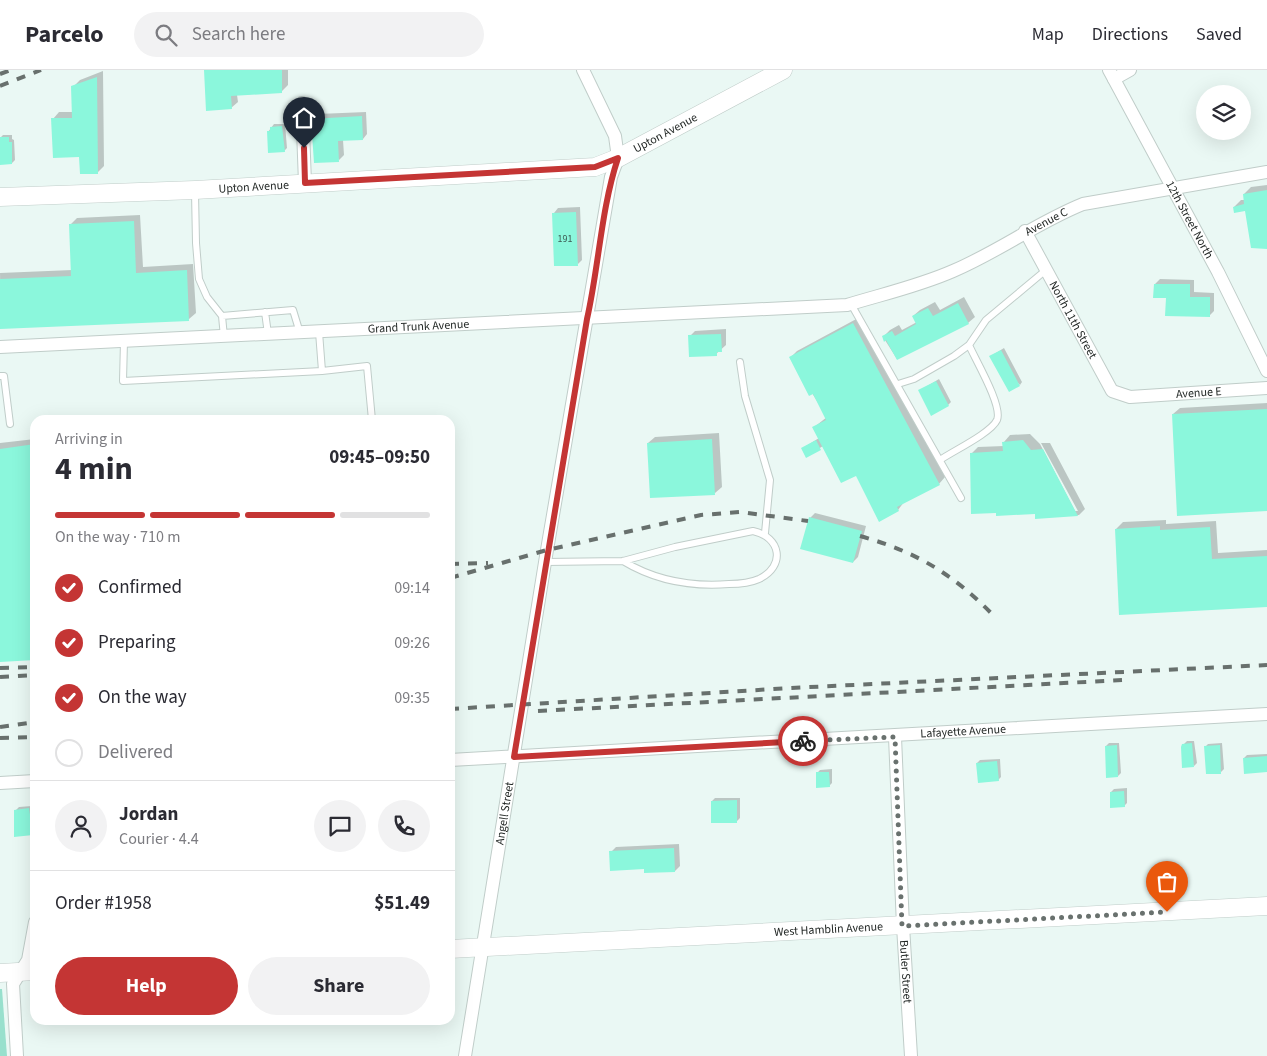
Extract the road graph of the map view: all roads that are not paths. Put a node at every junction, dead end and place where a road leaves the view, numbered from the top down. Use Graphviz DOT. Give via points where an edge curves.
graph roads {
  1 [pos="583,70"];
  2 [pos="783,70"];
  3 [pos="1130,70"];
  4 [pos="1112,74"];
  5 [pos="302,103"];
  6 [pos="618,158"];
  7 [pos="1267,172"];
  8 [pos="305,183"];
  9 [pos="1172,187"];
  10 [pos="196,190"];
  11 [pos="0,197"];
  12 [pos="1025,231"];
  13 [pos="1046,270"];
  14 [pos="851,304"];
  15 [pos="836,306"];
  16 [pos="265,312"];
  17 [pos="222,316"];
  18 [pos="587,319"];
  19 [pos="319,332"];
  20 [pos="300,333"];
  21 [pos="268,334"];
  22 [pos="224,337"];
  23 [pos="124,342"];
  24 [pos="969,345"];
  25 [pos="0,347"];
  26 [pos="740,362"];
  27 [pos="322,371"];
  28 [pos="1267,371"];
  29 [pos="0,376"];
  30 [pos="898,384"];
  31 [pos="1267,388"];
  32 [pos="1130,397"];
  33 [pos="372,415"];
  34 [pos="10,424"];
  35 [pos="940,460"];
  36 [pos="961,498"];
  37 [pos="765,533"];
  38 [pos="623,561"];
  39 [pos="545,562"];
  40 [pos="1267,714"];
  41 [pos="895,737"];
  42 [pos="514,757"];
  43 [pos="455,760"];
  44 [pos="30,781"];
  45 [pos="0,783"];
  46 [pos="1267,906"];
  47 [pos="902,926"];
  48 [pos="482,948"];
  49 [pos="30,949"];
  50 [pos="455,949"];
  51 [pos="29,972"];
  52 [pos="0,973"];
  53 [pos="17,1056"];
  54 [pos="465,1056"];
  55 [pos="911,1056"];
  1 -- 6 [label="street" via="611,128"];
  2 -- 6 [label="street, Upton Avenue"];
  3 -- 4 [label="street"];
  4 -- 9 [label="street, 12th Street North"];
  5 -- 8 [label="street"];
  6 -- 8 [label="street, Upton Avenue" via="595,167"];
  6 -- 18 [label="street, Angell Street"];
  7 -- 9 [label="street, Avenue C"];
  8 -- 10 [label="street, Upton Avenue"];
  9 -- 12 [label="street, Avenue C" via="1082,204"];
  9 -- 28 [label="street, 12th Street North"];
  10 -- 11 [label="street, Upton Avenue"];
  10 -- 17 [label="lane" via="199,279 207,297"];
  12 -- 13 [label="street, North 11th Street"];
  12 -- 14 [label="street, Avenue C" via="940,276"];
  13 -- 24 [label="lane" via="986,320"];
  13 -- 32 [label="street, North 11th Street" via="1106,383 1112,391"];
  14 -- 15 [label="street, Avenue C"];
  14 -- 30 [label="lane"];
  15 -- 18 [label="street, Grand Trunk Avenue"];
  16 -- 17 [label="lane"];
  16 -- 20 [label="lane" via="293,310"];
  16 -- 21 [label="lane"];
  17 -- 22 [label="lane"];
  18 -- 19 [label="street, Grand Trunk Avenue"];
  18 -- 39 [label="street, Angell Street"];
  19 -- 20 [label="street, Grand Trunk Avenue"];
  19 -- 27 [label="lane"];
  20 -- 21 [label="street, Grand Trunk Avenue"];
  21 -- 22 [label="street, Grand Trunk Avenue"];
  22 -- 23 [label="street, Grand Trunk Avenue"];
  23 -- 25 [label="street, Grand Trunk Avenue"];
  23 -- 27 [label="lane" via="122,381"];
  24 -- 30 [label="lane" via="914,379"];
  24 -- 35 [label="lane" via="998,408 997,420 988,430"];
  26 -- 37 [label="lane" via="745,396 770,480"];
  27 -- 33 [label="lane" via="367,366"];
  29 -- 34 [label="lane" via="4,376"];
  30 -- 35 [label="lane"];
  31 -- 32 [label="street, Avenue E"];
  35 -- 36 [label="lane"];
  37 -- 38 [label="lane" via="740,532"];
  37 -- 38 [label="lane" via="773,540 776,562 759,579 742,584 688,584 640,571"];
  38 -- 39 [label="lane"];
  39 -- 42 [label="street, Angell Street"];
  40 -- 41 [label="street, Lafayette Avenue"];
  41 -- 42 [label="street, Lafayette Avenue"];
  41 -- 47 [label="street, Butler Street"];
  42 -- 43 [label="street, Lafayette Avenue"];
  42 -- 48 [label="street, Angell Street"];
  44 -- 45 [label="street"];
  46 -- 47 [label="street, West Hamblin Avenue"];
  47 -- 48 [label="street, West Hamblin Avenue"];
  47 -- 55 [label="street, Butler Street"];
  48 -- 50 [label="street, West Hamblin Avenue"];
  48 -- 54 [label="street, Angell Street"];
  49 -- 51 [label="street"];
  51 -- 52 [label="street"];
  51 -- 53 [label="street" via="13,984"];
}
